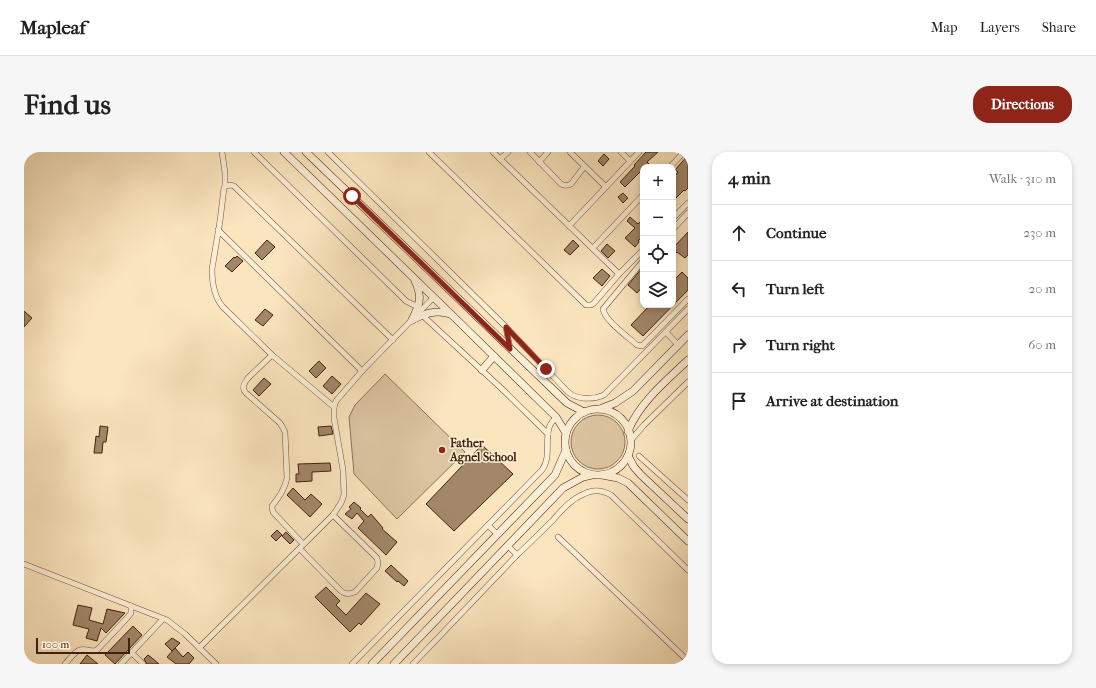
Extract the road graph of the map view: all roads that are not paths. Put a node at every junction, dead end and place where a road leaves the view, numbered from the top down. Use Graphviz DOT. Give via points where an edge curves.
graph roads {
  1 [pos="222,152"];
  2 [pos="254,152"];
  3 [pos="284,152"];
  4 [pos="306,152"];
  5 [pos="328,152"];
  6 [pos="429,152"];
  7 [pos="493,152"];
  8 [pos="508,152"];
  9 [pos="530,152"];
  10 [pos="548,152"];
  11 [pos="570,152"];
  12 [pos="621,152"];
  13 [pos="639,152"];
  14 [pos="684,152"];
  15 [pos="500,159"];
  16 [pos="630,161"];
  17 [pos="540,162"];
  18 [pos="673,164"];
  19 [pos="584,167"];
  20 [pos="225,186"];
  21 [pos="606,187"];
  22 [pos="640,198"];
  23 [pos="688,203"];
  24 [pos="688,213"];
  25 [pos="676,215"];
  26 [pos="569,226"];
  27 [pos="676,226"];
  28 [pos="218,230"];
  29 [pos="592,248"];
  30 [pos="640,253"];
  31 [pos="640,265"];
  32 [pos="619,274"];
  33 [pos="412,276"];
  34 [pos="434,297"];
  35 [pos="688,299"];
  36 [pos="418,308"];
  37 [pos="688,309"];
  38 [pos="422,315"];
  39 [pos="455,318"];
  40 [pos="412,320"];
  41 [pos="506,327"];
  42 [pos="666,332"];
  43 [pos="688,335"];
  44 [pos="393,340"];
  45 [pos="678,345"];
  46 [pos="510,349"];
  47 [pos="272,355"];
  48 [pos="494,356"];
  49 [pos="688,360"];
  50 [pos="482,370"];
  51 [pos="362,371"];
  52 [pos="687,386"];
  53 [pos="334,406"];
  54 [pos="598,409"];
  55 [pos="584,412"];
  56 [pos="556,417"];
  57 [pos="628,431"];
  58 [pos="566,433"];
  59 [pos="548,434"];
  60 [pos="630,440"];
  61 [pos="566,450"];
  62 [pos="628,456"];
  63 [pos="639,456"];
  64 [pos="592,475"];
  65 [pos="602,475"];
  66 [pos="687,496"];
  67 [pos="333,515"];
  68 [pos="688,519"];
  69 [pos="488,525"];
  70 [pos="497,534"];
  71 [pos="558,537"];
  72 [pos="688,541"];
  73 [pos="303,544"];
  74 [pos="508,546"];
  75 [pos="300,549"];
  76 [pos="517,556"];
  77 [pos="24,564"];
  78 [pos="688,570"];
  79 [pos="131,606"];
  80 [pos="163,619"];
  81 [pos="199,648"];
  82 [pos="132,653"];
  83 [pos="688,660"];
  84 [pos="65,664"];
  85 [pos="121,664"];
  86 [pos="143,664"];
  87 [pos="216,664"];
  88 [pos="352,664"];
  89 [pos="372,664"];
  90 [pos="394,664"];
  91 [pos="413,664"];
  1 -- 20 [label="street"];
  2 -- 36 [label="street" via="406,301"];
  3 -- 33 [label="street"];
  4 -- 46 [label="street"];
  5 -- 41 [label="street"];
  6 -- 32 [label="street" via="586,305 594,303"];
  7 -- 15 [label="street"];
  8 -- 15 [label="street"];
  9 -- 17 [label="street"];
  10 -- 17 [label="street"];
  11 -- 19 [label="street"];
  12 -- 16 [label="street"];
  13 -- 16 [label="street"];
  14 -- 18 [label="street"];
  15 -- 26 [label="street"];
  16 -- 21 [label="street"];
  17 -- 19 [label="street" via="564,186 571,184"];
  19 -- 21 [label="street"];
  20 -- 28 [label="street"];
  20 -- 44 [label="street" via="234,186"];
  21 -- 26 [label="street"];
  22 -- 29 [label="street"];
  23 -- 25 [label="street"];
  24 -- 27 [label="street"];
  26 -- 29 [label="street"];
  28 -- 47 [label="street" via="212,277 218,300"];
  28 -- 51 [label="street"];
  29 -- 32 [label="street"];
  30 -- 32 [label="street"];
  31 -- 35 [label="street" via="603,309 611,322 637,345 642,346"];
  33 -- 34 [label="street"];
  33 -- 36 [label="street" via="419,292"];
  34 -- 39 [label="street"];
  34 -- 40 [label="street"];
  36 -- 40 [label="street"];
  37 -- 42 [label="street"];
  38 -- 39 [label="street" via="439,311 449,313"];
  38 -- 40 [label="street"];
  38 -- 50 [label="street"];
  39 -- 48 [label="street"];
  40 -- 44 [label="street"];
  41 -- 42 [label="street" via="571,395 581,398 604,396"];
  41 -- 46 [label="street"];
  42 -- 45 [label="street"];
  43 -- 45 [label="street"];
  44 -- 51 [label="street"];
  45 -- 54 [label="street" via="633,391 615,403"];
  46 -- 55 [label="street" via="567,403"];
  47 -- 53 [label="street"];
  47 -- 73 [label="street" via="244,382 243,387 246,393 280,423 285,432 286,484 272,508"];
  48 -- 50 [label="street"];
  48 -- 56 [label="street"];
  49 -- 57 [label="street" via="644,405"];
  50 -- 59 [label="street"];
  51 -- 53 [label="street"];
  52 -- 60 [label="street"];
  53 -- 67 [label="street" via="344,496"];
  54 -- 55 [label="street"];
  54 -- 57 [label="street" via="616,415 624,422"];
  55 -- 58 [label="street" via="573,421"];
  56 -- 58 [label="street"];
  56 -- 59 [label="street"];
  57 -- 60 [label="street"];
  58 -- 61 [label="street"];
  59 -- 69 [label="street" via="545,466"];
  60 -- 62 [label="street"];
  61 -- 64 [label="street" via="571,461 580,470"];
  61 -- 70 [label="street" via="555,475"];
  62 -- 65 [label="street" via="617,469"];
  62 -- 68 [label="street" via="634,467"];
  63 -- 66 [label="street"];
  64 -- 65 [label="street"];
  64 -- 74 [label="street" via="563,488"];
  65 -- 72 [label="street" via="628,483"];
  67 -- 73 [label="street"];
  67 -- 75 [label="street" via="377,558 377,568 355,592 341,592"];
  69 -- 70 [label="street"];
  69 -- 88 [label="street"];
  70 -- 89 [label="street"];
  71 -- 83 [label="street"];
  73 -- 75 [label="street"];
  74 -- 76 [label="street"];
  74 -- 90 [label="street"];
  75 -- 81 [label="street"];
  76 -- 78 [label="street" via="572,501 589,492 604,491"];
  76 -- 91 [label="street"];
  77 -- 79 [label="street"];
  79 -- 80 [label="street"];
  79 -- 84 [label="street" via="128,618 97,650 78,651"];
  80 -- 81 [label="street" via="185,634"];
  80 -- 82 [label="street"];
  81 -- 87 [label="street"];
  82 -- 85 [label="street"];
  82 -- 86 [label="street"];
}
